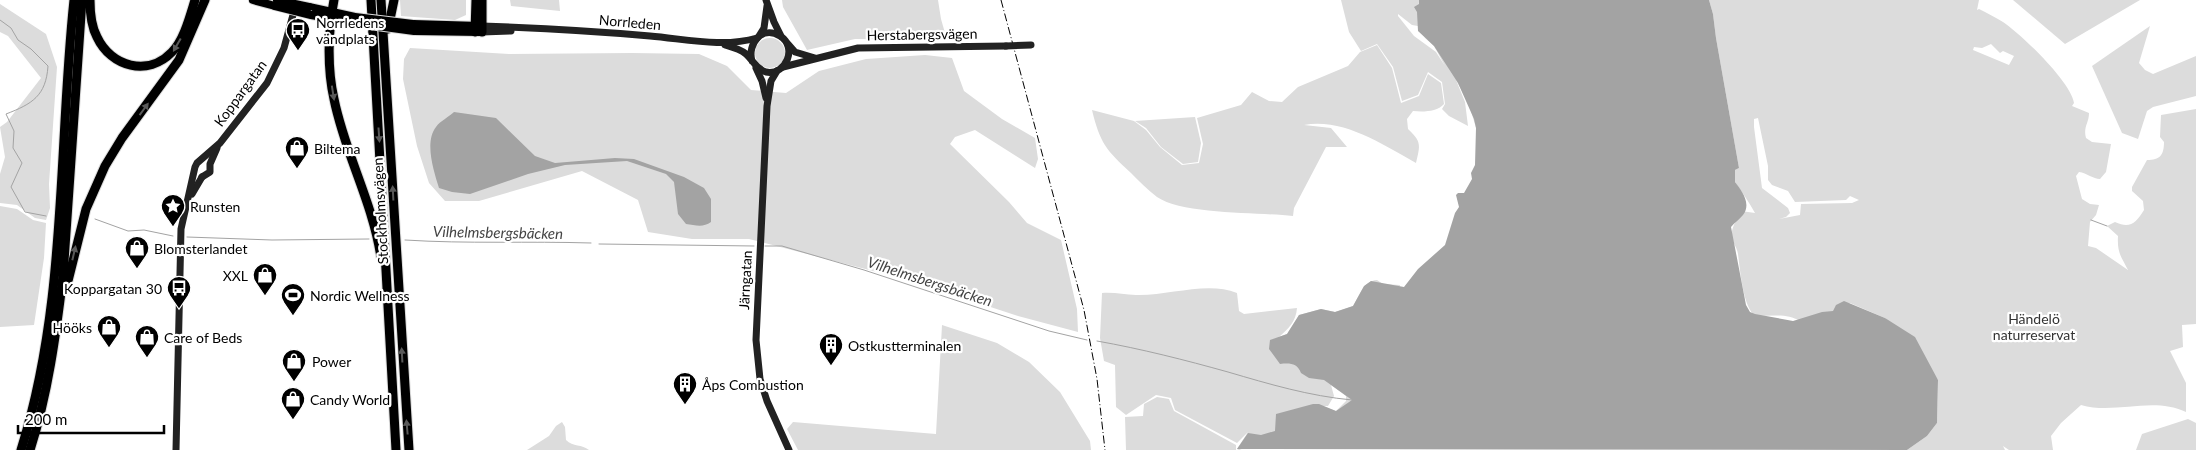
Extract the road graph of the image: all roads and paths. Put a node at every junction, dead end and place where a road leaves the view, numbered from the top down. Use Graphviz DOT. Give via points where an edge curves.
graph roads {
  1 [pos="74,0"];
  2 [pos="82,0"];
  3 [pos="90,0"];
  4 [pos="195,0"];
  5 [pos="205,0"];
  6 [pos="253,0"];
  7 [pos="298,0"];
  8 [pos="334,0"];
  9 [pos="371,0"];
  10 [pos="381,0"];
  11 [pos="394,0"];
  12 [pos="476,0"];
  13 [pos="482,0"];
  14 [pos="276,2"];
  15 [pos="767,3"];
  16 [pos="331,15"];
  17 [pos="479,29"];
  18 [pos="758,37"];
  19 [pos="785,41"];
  20 [pos="717,43"];
  21 [pos="1031,45"];
  22 [pos="816,58"];
  23 [pos="754,63"];
  24 [pos="780,69"];
  25 [pos="386,85"];
  26 [pos="767,106"];
  27 [pos="220,143"];
  28 [pos="202,160"];
  29 [pos="210,164"];
  30 [pos="195,170"];
  31 [pos="202,177"];
  32 [pos="186,205"];
  33 [pos="390,314"];
  34 [pos="58,318"];
  35 [pos="22,450"];
  36 [pos="30,450"];
  37 [pos="176,450"];
  38 [pos="396,450"];
  39 [pos="408,450"];
  40 [pos="789,450"];
  1 -- 35 [label="highway" via="52,300 45,352"];
  2 -- 34 [label="highway"];
  4 -- 3 [label="highway, one-way" via="177,47 161,61 141,67 116,60 105,51 93,29"];
  34 -- 5 [label="highway, one-way" via="93,192 113,151 179,60"];
  6 -- 14 [label="main road"];
  7 -- 27 [label="street, Koppargatan" via="287,41 271,75"];
  8 -- 16 [label="highway"];
  9 -- 33 [label="highway, Stockholmsvägen, one-way"];
  10 -- 25 [label="highway, Stockholmsvägen"];
  11 -- 25 [label="highway" via="388,28"];
  12 -- 17 [label="highway"];
  13 -- 17 [label="highway"];
  14 -- 16 [label="main road, bridge"];
  15 -- 18 [label="street" via="764,28"];
  15 -- 19 [label="street"];
  16 -- 17 [label="main road, bridge" via="414,27"];
  16 -- 33 [label="highway, one-way" via="333,98 375,226"];
  17 -- 20 [label="street, Norrleden" via="541,29"];
  18 -- 19 [label="street" via="770,33"];
  18 -- 20 [label="street" via="737,43"];
  18 -- 23 [label="street" via="750,51"];
  19 -- 22 [label="street" via="795,52"];
  19 -- 24 [label="street" via="789,56"];
  20 -- 23 [label="street" via="740,50"];
  21 -- 22 [label="street, Herstabergsvägen, bridge" via="858,48"];
  22 -- 24 [label="street, Herstabergsvägen"];
  23 -- 24 [label="street" via="766,72"];
  23 -- 26 [label="street, Järngatan"];
  24 -- 26 [label="street, Järngatan" via="771,81"];
  39 -- 25 [label="highway, Stockholmsvägen, one-way"];
  26 -- 40 [label="street, Järngatan" via="756,340 760,379"];
  27 -- 28 [label="street, Koppargatan"];
  27 -- 29 [label="street, Koppargatan"];
  28 -- 29 [label="street"];
  28 -- 30 [label="street" via="197,162"];
  29 -- 31 [label="street" via="210,172"];
  30 -- 31 [label="street"];
  30 -- 32 [label="street"];
  31 -- 32 [label="street"];
  32 -- 37 [label="street" via="181,229"];
  33 -- 38 [label="highway, Stockholmsvägen"];
  34 -- 36 [label="highway"];
}
